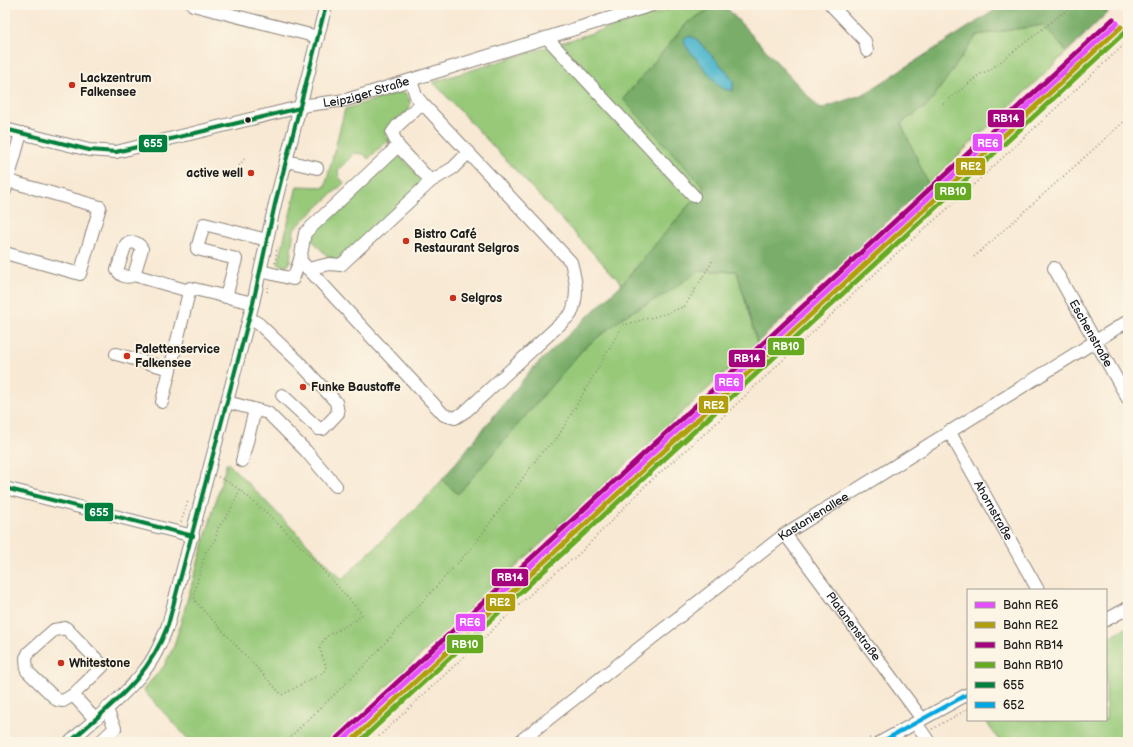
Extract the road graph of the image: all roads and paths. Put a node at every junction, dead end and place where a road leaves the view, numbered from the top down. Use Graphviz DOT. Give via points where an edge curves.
graph roads {
  1 [pos="193,5"];
  2 [pos="326,5"];
  3 [pos="652,5"];
  4 [pos="831,5"];
  5 [pos="1073,5"];
  6 [pos="618,10"];
  7 [pos="318,37"];
  8 [pos="547,38"];
  9 [pos="1128,41"];
  10 [pos="867,50"];
  11 [pos="411,80"];
  12 [pos="422,102"];
  13 [pos="943,104"];
  14 [pos="300,108"];
  15 [pos="1128,118"];
  16 [pos="5,129"];
  17 [pos="21,133"];
  18 [pos="398,146"];
  19 [pos="469,152"];
  20 [pos="246,157"];
  21 [pos="286,161"];
  22 [pos="317,168"];
  23 [pos="234,172"];
  24 [pos="431,181"];
  25 [pos="6,184"];
  26 [pos="694,196"];
  27 [pos="267,240"];
  28 [pos="5,253"];
  29 [pos="974,257"];
  30 [pos="713,260"];
  31 [pos="304,264"];
  32 [pos="1054,268"];
  33 [pos="261,271"];
  34 [pos="134,275"];
  35 [pos="189,291"];
  36 [pos="226,297"];
  37 [pos="253,303"];
  38 [pos="249,318"];
  39 [pos="1128,321"];
  40 [pos="1096,341"];
  41 [pos="116,354"];
  42 [pos="170,369"];
  43 [pos="282,395"];
  44 [pos="1128,399"];
  45 [pos="162,402"];
  46 [pos="228,402"];
  47 [pos="254,410"];
  48 [pos="949,431"];
  49 [pos="242,461"];
  50 [pos="208,474"];
  51 [pos="336,486"];
  52 [pos="5,488"];
  53 [pos="240,490"];
  54 [pos="188,501"];
  55 [pos="178,532"];
  56 [pos="785,534"];
  57 [pos="192,536"];
  58 [pos="1037,589"];
  59 [pos="1128,608"];
  60 [pos="1107,619"];
  61 [pos="73,695"];
  62 [pos="967,695"];
  63 [pos="106,708"];
  64 [pos="967,710"];
  65 [pos="95,719"];
  66 [pos="919,721"];
  67 [pos="926,738"];
  68 [pos="70,742"];
  69 [pos="100,742"];
  70 [pos="285,742"];
  71 [pos="373,742"];
  72 [pos="519,742"];
  73 [pos="881,742"];
  74 [pos="908,742"];
  1 -- 7 [label="street"];
  2 -- 7 [label="street"];
  3 -- 6 [label="street, Leipziger Straße"];
  4 -- 10 [label="street" via="864,41"];
  5 -- 13 [label="path"];
  6 -- 8 [label="street, Leipziger Straße"];
  7 -- 14 [label="street"];
  8 -- 11 [label="street, Leipziger Straße"];
  8 -- 26 [label="street"];
  9 -- 71 [label="path" via="898,252 712,428 647,484 580,553 536,590"];
  11 -- 12 [label="street" via="416,96"];
  11 -- 14 [label="street, Leipziger Straße" via="346,100"];
  12 -- 18 [label="street" via="392,133"];
  12 -- 19 [label="street"];
  14 -- 17 [label="street, Leipziger Straße" via="116,152 89,150"];
  14 -- 21 [label="street"];
  15 -- 29 [label="path"];
  16 -- 17 [label="street, Leipziger Straße"];
  17 -- 25 [label="street"];
  18 -- 24 [label="street"];
  18 -- 31 [label="street" via="305,233"];
  19 -- 24 [label="street" via="453,168"];
  19 -- 31 [label="street" via="571,262 575,275 576,301 571,314 466,411 455,418 444,415"];
  20 -- 23 [label="path"];
  21 -- 22 [label="street"];
  21 -- 27 [label="street"];
  24 -- 31 [label="street" via="341,265"];
  25 -- 28 [label="street" via="100,207 80,274"];
  27 -- 33 [label="street"];
  27 -- 36 [label="street" via="204,224 197,249 236,258"];
  30 -- 70 [label="path" via="685,306 623,325 558,437 541,453 474,545 365,665"];
  31 -- 33 [label="street" via="292,279"];
  32 -- 40 [label="street, Eschenstraße"];
  33 -- 37 [label="street"];
  34 -- 35 [label="street"];
  35 -- 36 [label="street" via="190,288"];
  35 -- 42 [label="street"];
  36 -- 37 [label="street"];
  37 -- 38 [label="street"];
  38 -- 43 [label="street" via="259,324 299,362 336,402 338,413 323,429 319,429"];
  38 -- 46 [label="street"];
  39 -- 40 [label="street, Kastanienallee"];
  40 -- 44 [label="street, Eschenstraße"];
  40 -- 48 [label="street, Kastanienallee"];
  41 -- 42 [label="street"];
  42 -- 45 [label="street"];
  46 -- 47 [label="street"];
  46 -- 50 [label="street"];
  47 -- 49 [label="street"];
  47 -- 51 [label="street" via="268,413"];
  48 -- 56 [label="street, Kastanienallee"];
  48 -- 58 [label="street, Ahornstraße"];
  50 -- 53 [label="path" via="229,482"];
  50 -- 57 [label="street"];
  52 -- 55 [label="street"];
  53 -- 53 [label="path" via="282,527 362,614 327,636 318,647 326,666 324,672 282,695 194,601 206,551 215,541 218,528 229,513"];
  54 -- 55 [label="path"];
  55 -- 57 [label="street"];
  56 -- 66 [label="street, Platanenstraße"];
  56 -- 72 [label="street, Kastanienallee"];
  57 -- 63 [label="street" via="162,641 144,671"];
  59 -- 60 [label="street"];
  61 -- 61 [label="street" via="63,701 57,700 27,671 25,664 29,652 54,630 66,628 103,666"];
  61 -- 65 [label="street"];
  62 -- 66 [label="street"];
  63 -- 65 [label="street"];
  63 -- 69 [label="street" via="115,728"];
  64 -- 67 [label="path"];
  65 -- 68 [label="street"];
  66 -- 67 [label="street, Platanenstraße"];
  66 -- 73 [label="street"];
  67 -- 74 [label="path"];
}
